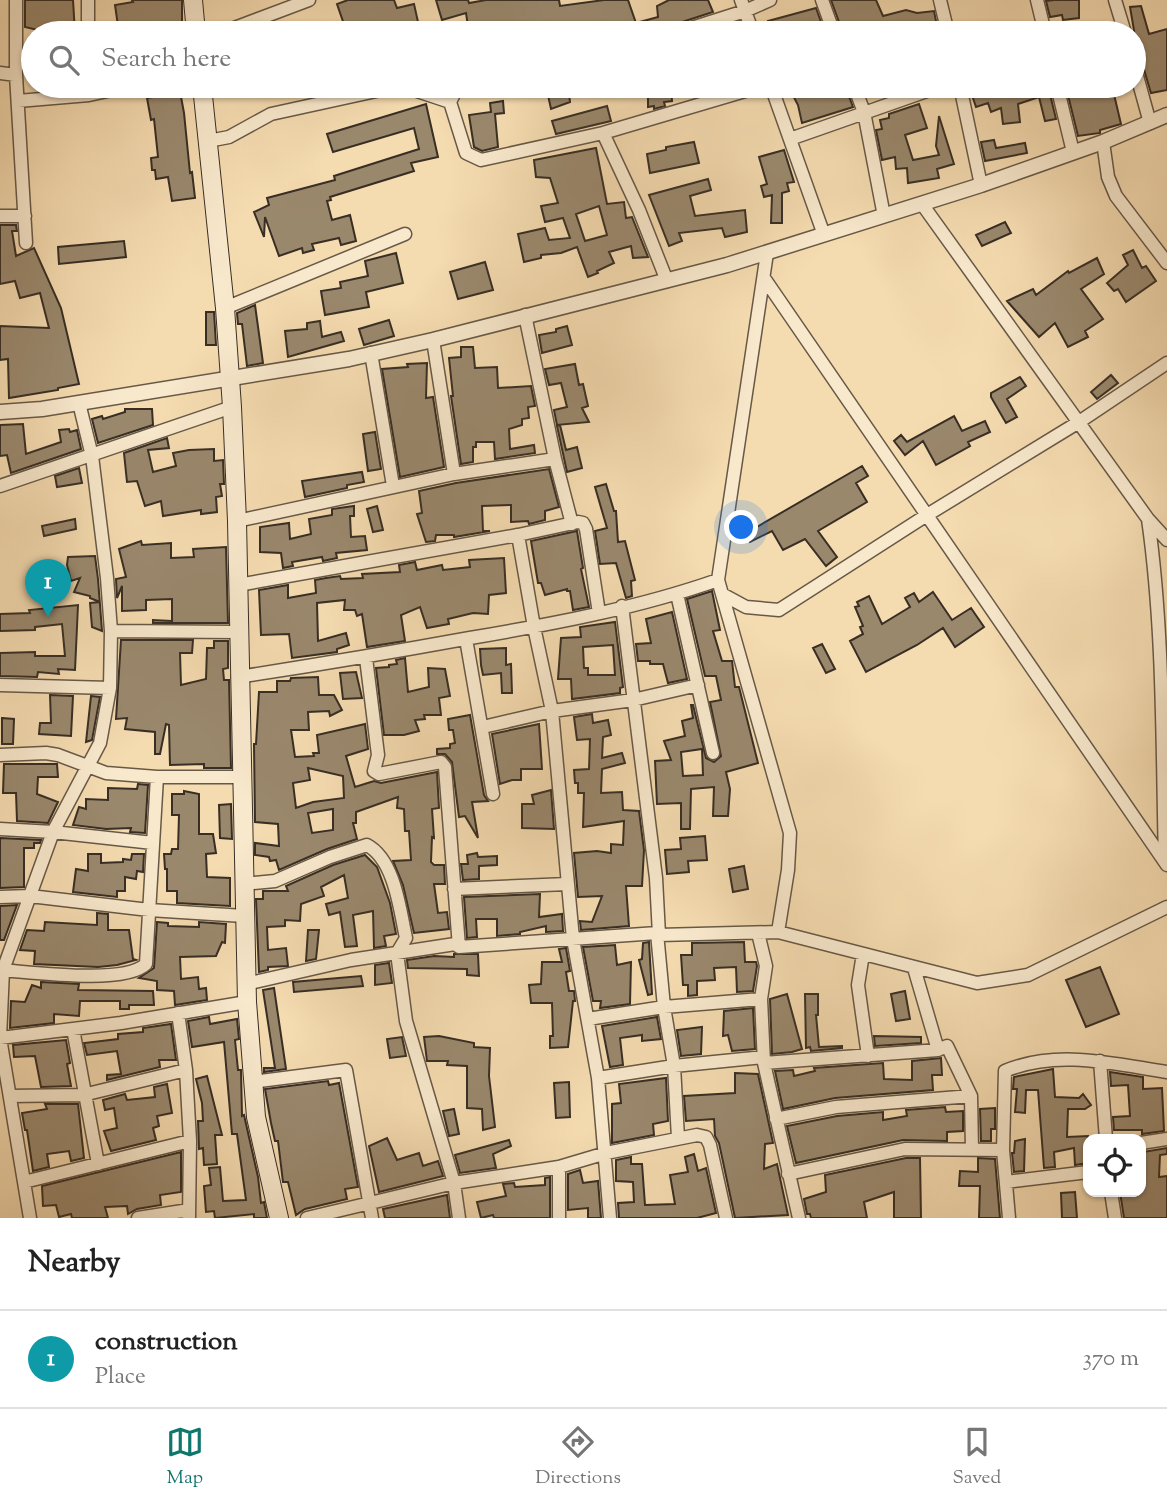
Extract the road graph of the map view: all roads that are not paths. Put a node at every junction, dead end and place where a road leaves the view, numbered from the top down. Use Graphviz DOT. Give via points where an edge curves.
graph roads {
  1 [pos="16,0"];
  2 [pos="88,0"];
  3 [pos="193,0"];
  4 [pos="309,0"];
  5 [pos="770,0"];
  6 [pos="822,0"];
  7 [pos="940,0"];
  8 [pos="1037,0"];
  9 [pos="1115,0"];
  10 [pos="743,6"];
  11 [pos="88,21"];
  12 [pos="195,21"];
  13 [pos="254,21"];
  14 [pos="706,21"];
  15 [pos="830,21"];
  16 [pos="945,21"];
  17 [pos="1042,21"];
  18 [pos="1121,21"];
  19 [pos="0,74"];
  20 [pos="16,75"];
  21 [pos="37,98"];
  22 [pos="203,98"];
  23 [pos="344,98"];
  24 [pos="436,98"];
  25 [pos="452,98"];
  26 [pos="721,98"];
  27 [pos="776,98"];
  28 [pos="858,98"];
  29 [pos="905,98"];
  30 [pos="963,98"];
  31 [pos="1060,98"];
  32 [pos="1143,98"];
  33 [pos="18,101"];
  34 [pos="450,103"];
  35 [pos="863,112"];
  36 [pos="1167,115"];
  37 [pos="1150,124"];
  38 [pos="603,132"];
  39 [pos="790,139"];
  40 [pos="208,141"];
  41 [pos="1103,142"];
  42 [pos="1073,152"];
  43 [pos="981,185"];
  44 [pos="922,204"];
  45 [pos="0,216"];
  46 [pos="25,216"];
  47 [pos="884,216"];
  48 [pos="405,234"];
  49 [pos="824,235"];
  50 [pos="26,243"];
  51 [pos="767,253"];
  52 [pos="1167,263"];
  53 [pos="764,278"];
  54 [pos="667,281"];
  55 [pos="225,308"];
  56 [pos="525,315"];
  57 [pos="433,340"];
  58 [pos="371,353"];
  59 [pos="1167,362"];
  60 [pos="230,378"];
  61 [pos="79,403"];
  62 [pos="232,407"];
  63 [pos="0,412"];
  64 [pos="1079,422"];
  65 [pos="92,456"];
  66 [pos="555,459"];
  67 [pos="454,474"];
  68 [pos="0,486"];
  69 [pos="393,486"];
  70 [pos="927,515"];
  71 [pos="1148,519"];
  72 [pos="237,521"];
  73 [pos="572,524"];
  74 [pos="518,535"];
  75 [pos="1167,540"];
  76 [pos="718,580"];
  77 [pos="238,585"];
  78 [pos="677,594"];
  79 [pos="722,594"];
  80 [pos="622,606"];
  81 [pos="599,613"];
  82 [pos="534,627"];
  83 [pos="111,631"];
  84 [pos="238,632"];
  85 [pos="466,639"];
  86 [pos="366,658"];
  87 [pos="239,677"];
  88 [pos="0,685"];
  89 [pos="698,685"];
  90 [pos="110,688"];
  91 [pos="633,700"];
  92 [pos="552,711"];
  93 [pos="483,727"];
  94 [pos="713,752"];
  95 [pos="0,755"];
  96 [pos="89,765"];
  97 [pos="157,777"];
  98 [pos="241,777"];
  99 [pos="494,794"];
  100 [pos="0,829"];
  101 [pos="53,832"];
  102 [pos="153,843"];
  103 [pos="1166,863"];
  104 [pos="243,884"];
  105 [pos="567,884"];
  106 [pos="454,889"];
  107 [pos="30,896"];
  108 [pos="0,897"];
  109 [pos="1167,907"];
  110 [pos="149,910"];
  111 [pos="244,916"];
  112 [pos="778,932"];
  113 [pos="758,933"];
  114 [pos="658,934"];
  115 [pos="573,939"];
  116 [pos="459,947"];
  117 [pos="397,953"];
  118 [pos="863,954"];
  119 [pos="914,968"];
  120 [pos="1,970"];
  121 [pos="246,993"];
  122 [pos="761,999"];
  123 [pos="664,1007"];
  124 [pos="178,1013"];
  125 [pos="588,1019"];
  126 [pos="73,1029"];
  127 [pos="0,1038"];
  128 [pos="938,1050"];
  129 [pos="869,1056"];
  130 [pos="764,1060"];
  131 [pos="1100,1061"];
  132 [pos="674,1066"];
  133 [pos="186,1070"];
  134 [pos="1167,1072"];
  135 [pos="598,1078"];
  136 [pos="252,1082"];
  137 [pos="83,1095"];
  138 [pos="10,1096"];
  139 [pos="971,1096"];
  140 [pos="776,1119"];
  141 [pos="1106,1134"];
  142 [pos="678,1138"];
  143 [pos="1167,1139"];
  144 [pos="190,1141"];
  145 [pos="1146,1142"];
  146 [pos="972,1150"];
  147 [pos="1003,1150"];
  148 [pos="606,1153"];
  149 [pos="98,1164"];
  150 [pos="559,1167"];
  151 [pos="1083,1173"];
  152 [pos="788,1174"];
  153 [pos="24,1182"];
  154 [pos="1006,1182"];
  155 [pos="454,1183"];
  156 [pos="1112,1197"];
  157 [pos="368,1203"];
  158 [pos="189,1214"];
  159 [pos="30,1218"];
  160 [pos="138,1218"];
  161 [pos="279,1218"];
  162 [pos="307,1218"];
  163 [pos="372,1218"];
  164 [pos="459,1218"];
  165 [pos="559,1218"];
  166 [pos="610,1218"];
  167 [pos="726,1218"];
  168 [pos="799,1218"];
  169 [pos="1009,1218"];
  170 [pos="1115,1218"];
  1 -- 20 [label="street"];
  2 -- 11 [label="street"];
  3 -- 12 [label="main road"];
  4 -- 13 [label="street"];
  5 -- 10 [label="street"];
  6 -- 15 [label="street"];
  7 -- 16 [label="street"];
  8 -- 17 [label="street"];
  9 -- 18 [label="street"];
  10 -- 14 [label="street"];
  19 -- 20 [label="street"];
  20 -- 33 [label="street"];
  21 -- 33 [label="street"];
  22 -- 40 [label="main road"];
  23 -- 40 [label="street" via="271,114 229,137"];
  24 -- 34 [label="street"];
  25 -- 34 [label="street"];
  26 -- 38 [label="street"];
  27 -- 39 [label="street"];
  28 -- 35 [label="street"];
  29 -- 35 [label="street"];
  30 -- 43 [label="street"];
  31 -- 42 [label="street"];
  32 -- 37 [label="street"];
  33 -- 46 [label="street"];
  34 -- 38 [label="street" via="466,153 481,160"];
  35 -- 39 [label="street"];
  35 -- 47 [label="street"];
  36 -- 37 [label="street"];
  37 -- 41 [label="street"];
  38 -- 54 [label="street"];
  39 -- 49 [label="street"];
  40 -- 55 [label="main road"];
  41 -- 42 [label="street"];
  41 -- 52 [label="street" via="1116,196"];
  42 -- 43 [label="street"];
  43 -- 44 [label="street"];
  44 -- 47 [label="street"];
  44 -- 64 [label="street"];
  45 -- 46 [label="street"];
  46 -- 50 [label="street"];
  47 -- 49 [label="street"];
  48 -- 55 [label="street"];
  49 -- 51 [label="street"];
  51 -- 53 [label="street"];
  51 -- 54 [label="street"];
  53 -- 70 [label="street"];
  53 -- 76 [label="street"];
  54 -- 56 [label="street"];
  55 -- 60 [label="main road"];
  56 -- 57 [label="street"];
  56 -- 66 [label="street"];
  57 -- 58 [label="street"];
  57 -- 67 [label="street"];
  58 -- 60 [label="street"];
  58 -- 69 [label="street"];
  59 -- 64 [label="street"];
  60 -- 61 [label="street"];
  60 -- 62 [label="main road"];
  61 -- 63 [label="street"];
  61 -- 65 [label="street"];
  62 -- 65 [label="street"];
  62 -- 72 [label="main road"];
  64 -- 70 [label="street"];
  64 -- 71 [label="street"];
  65 -- 68 [label="street"];
  65 -- 83 [label="street"];
  66 -- 67 [label="street"];
  66 -- 73 [label="street"];
  67 -- 69 [label="street"];
  69 -- 72 [label="street"];
  70 -- 79 [label="street" via="779,610 746,607"];
  70 -- 103 [label="street"];
  71 -- 75 [label="street"];
  71 -- 103 [label="street" via="1158,620"];
  72 -- 77 [label="main road"];
  73 -- 74 [label="street"];
  73 -- 81 [label="street" via="583,523 586,529"];
  74 -- 77 [label="street"];
  74 -- 82 [label="street"];
  76 -- 78 [label="street"];
  76 -- 79 [label="street"];
  77 -- 84 [label="main road"];
  78 -- 80 [label="street"];
  78 -- 89 [label="street"];
  79 -- 112 [label="street" via="790,833"];
  80 -- 81 [label="street"];
  80 -- 91 [label="street"];
  81 -- 82 [label="street"];
  82 -- 85 [label="street"];
  82 -- 92 [label="street"];
  83 -- 84 [label="street"];
  83 -- 90 [label="street"];
  84 -- 87 [label="main road"];
  85 -- 86 [label="street"];
  85 -- 93 [label="street"];
  86 -- 87 [label="street"];
  86 -- 106 [label="street" via="378,755 374,771 379,774 441,762 445,767"];
  87 -- 98 [label="main road"];
  88 -- 90 [label="street"];
  89 -- 91 [label="street"];
  89 -- 94 [label="street"];
  90 -- 96 [label="street" via="100,743"];
  91 -- 92 [label="street"];
  91 -- 114 [label="street" via="656,878"];
  92 -- 93 [label="street"];
  92 -- 105 [label="street"];
  93 -- 99 [label="street"];
  95 -- 96 [label="street" via="46,753"];
  96 -- 97 [label="street" via="106,773"];
  96 -- 101 [label="street"];
  97 -- 98 [label="street"];
  97 -- 102 [label="street"];
  98 -- 104 [label="main road"];
  100 -- 101 [label="street"];
  101 -- 102 [label="street"];
  101 -- 107 [label="street"];
  102 -- 110 [label="street"];
  104 -- 111 [label="main road"];
  104 -- 117 [label="street" via="275,881 368,845 395,885 406,938"];
  105 -- 106 [label="street"];
  105 -- 115 [label="street"];
  106 -- 116 [label="street"];
  107 -- 108 [label="street"];
  107 -- 110 [label="street"];
  107 -- 120 [label="street"];
  109 -- 119 [label="street" via="1028,975 977,983"];
  110 -- 111 [label="street"];
  110 -- 120 [label="street" via="146,964 140,970 94,976"];
  111 -- 121 [label="main road"];
  112 -- 113 [label="street"];
  112 -- 118 [label="street"];
  113 -- 114 [label="street"];
  113 -- 122 [label="street" via="766,966"];
  114 -- 115 [label="street"];
  114 -- 123 [label="street"];
  115 -- 116 [label="street"];
  115 -- 125 [label="street"];
  116 -- 117 [label="street"];
  117 -- 121 [label="street" via="352,960"];
  117 -- 155 [label="street" via="406,1021"];
  118 -- 119 [label="street"];
  118 -- 129 [label="street" via="858,985"];
  119 -- 128 [label="street"];
  120 -- 127 [label="street"];
  121 -- 124 [label="street"];
  121 -- 136 [label="main road"];
  122 -- 123 [label="street"];
  122 -- 130 [label="street"];
  123 -- 125 [label="street"];
  123 -- 132 [label="street"];
  124 -- 126 [label="street"];
  124 -- 133 [label="street"];
  125 -- 135 [label="street"];
  126 -- 127 [label="street"];
  126 -- 137 [label="street"];
  127 -- 138 [label="street"];
  128 -- 129 [label="street"];
  128 -- 139 [label="street" via="947,1046"];
  129 -- 130 [label="street"];
  130 -- 132 [label="street"];
  130 -- 140 [label="street"];
  131 -- 134 [label="street"];
  131 -- 141 [label="street"];
  131 -- 147 [label="street" via="1025,1062 1005,1071"];
  132 -- 135 [label="street"];
  132 -- 142 [label="street"];
  133 -- 137 [label="street"];
  133 -- 144 [label="street"];
  135 -- 148 [label="street"];
  136 -- 157 [label="street" via="346,1070"];
  136 -- 161 [label="main road"];
  137 -- 138 [label="street"];
  137 -- 149 [label="street"];
  138 -- 153 [label="street"];
  139 -- 140 [label="street" via="836,1107"];
  139 -- 146 [label="street"];
  140 -- 152 [label="street"];
  142 -- 148 [label="street"];
  142 -- 167 [label="street" via="706,1137"];
  143 -- 145 [label="street"];
  144 -- 149 [label="street"];
  144 -- 158 [label="street"];
  146 -- 147 [label="street"];
  146 -- 152 [label="street" via="905,1149"];
  147 -- 154 [label="street"];
  148 -- 150 [label="street"];
  148 -- 166 [label="street"];
  149 -- 153 [label="street"];
  150 -- 155 [label="street"];
  150 -- 165 [label="street"];
  151 -- 154 [label="street"];
  152 -- 168 [label="street"];
  153 -- 159 [label="street"];
  154 -- 169 [label="street"];
  155 -- 157 [label="street"];
  155 -- 164 [label="street"];
  156 -- 170 [label="street"];
  157 -- 162 [label="street"];
  157 -- 163 [label="street"];
  158 -- 160 [label="street"];
}
